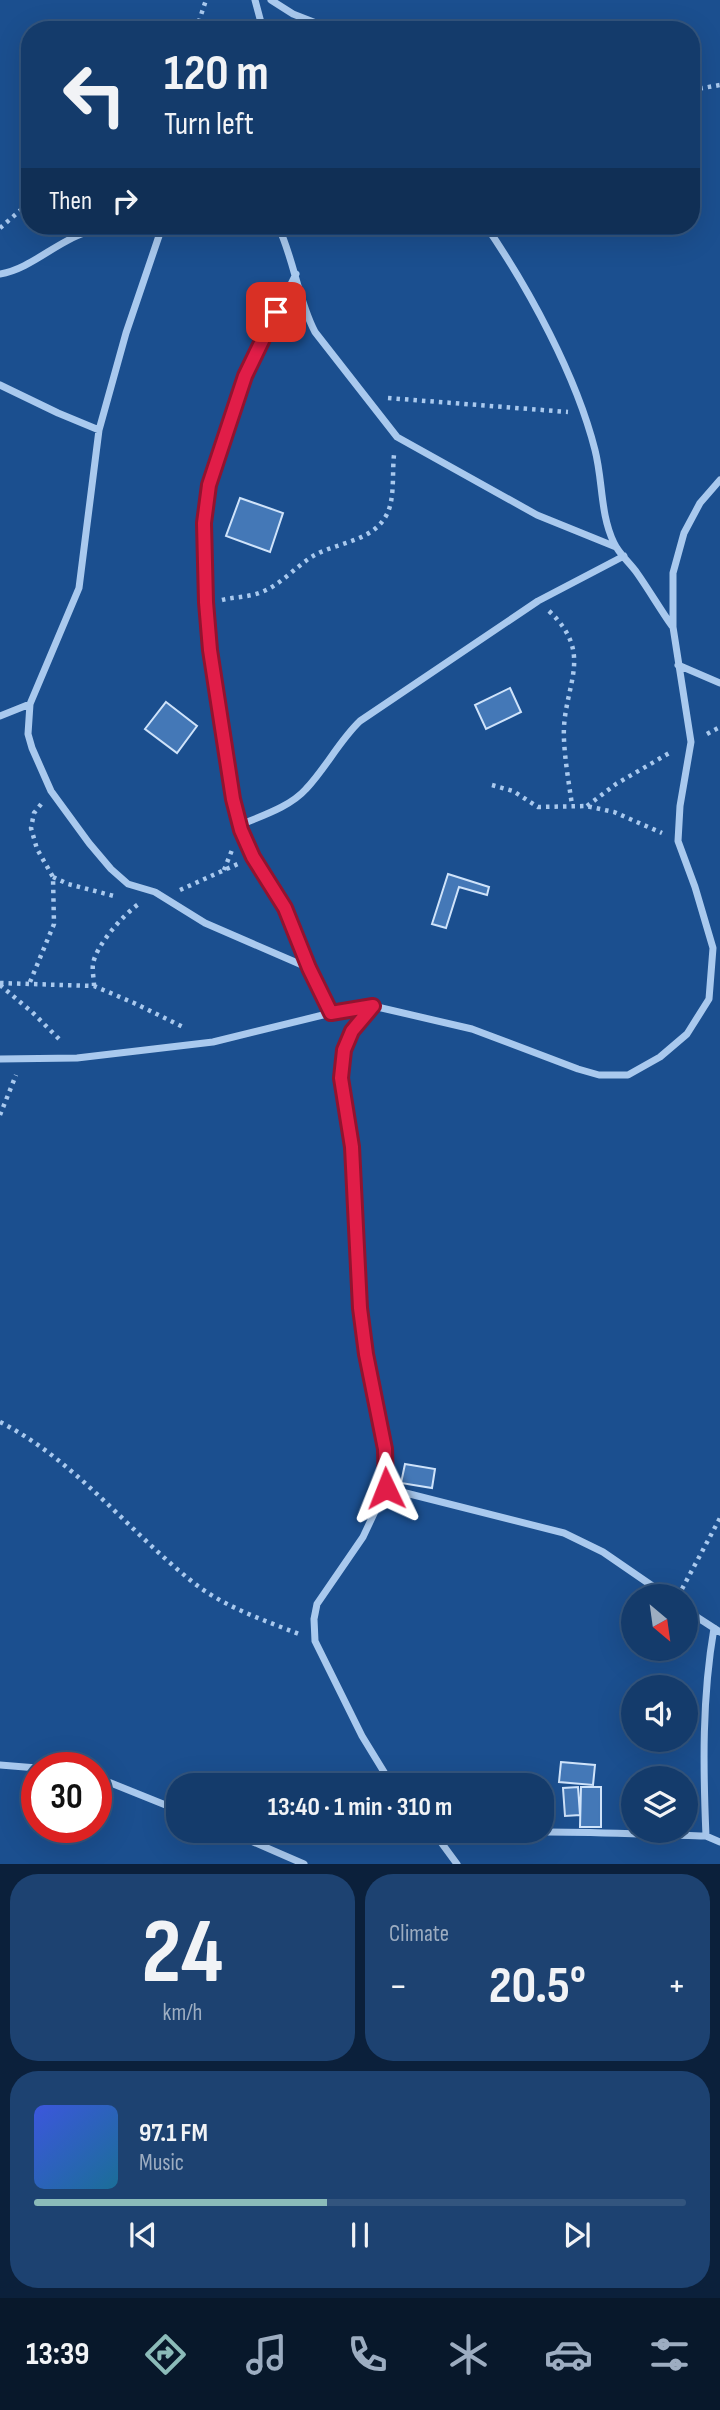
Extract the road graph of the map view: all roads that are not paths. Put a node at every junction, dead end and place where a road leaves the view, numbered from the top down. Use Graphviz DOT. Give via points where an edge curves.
graph roads {
  1 [pos="255,0"];
  2 [pos="271,0"];
  3 [pos="261,21"];
  4 [pos="312,21"];
  5 [pos="81,235"];
  6 [pos="159,235"];
  7 [pos="281,235"];
  8 [pos="492,235"];
  9 [pos="0,274"];
  10 [pos="296,274"];
  11 [pos="0,385"];
  12 [pos="100,430"];
  13 [pos="720,480"];
  14 [pos="616,547"];
  15 [pos="624,556"];
  16 [pos="673,627"];
  17 [pos="678,665"];
  18 [pos="720,683"];
  19 [pos="30,704"];
  20 [pos="0,716"];
  21 [pos="240,825"];
  22 [pos="309,968"];
  23 [pos="709,999"];
  24 [pos="720,1000"];
  25 [pos="373,1006"];
  26 [pos="331,1013"];
  27 [pos="0,1059"];
  28 [pos="386,1488"];
  29 [pos="650,1584"];
  30 [pos="698,1618"];
  31 [pos="717,1630"];
  32 [pos="0,1765"];
  33 [pos="21,1767"];
  34 [pos="385,1773"];
  35 [pos="112,1783"];
  36 [pos="166,1805"];
  37 [pos="554,1832"];
  38 [pos="706,1836"];
  39 [pos="720,1842"];
  40 [pos="256,1843"];
  41 [pos="442,1843"];
  42 [pos="304,1864"];
  43 [pos="457,1864"];
  1 -- 3 [label="street"];
  2 -- 4 [label="street"];
  5 -- 9 [label="street"];
  6 -- 12 [label="street"];
  7 -- 10 [label="street"];
  8 -- 14 [label="street" via="534,303 561,359 595,451 606,523"];
  10 -- 14 [label="street" via="315,332 397,437 537,515"];
  10 -- 21 [label="street" via="245,376 209,485 204,523 210,650"];
  11 -- 12 [label="street"];
  12 -- 19 [label="street" via="79,588"];
  13 -- 16 [label="street" via="699,503 684,533 673,573"];
  14 -- 15 [label="street"];
  15 -- 16 [label="street"];
  15 -- 21 [label="street" via="538,601 360,721 306,790"];
  16 -- 17 [label="street"];
  17 -- 18 [label="street"];
  17 -- 23 [label="street" via="691,742 678,841 713,947"];
  19 -- 20 [label="street"];
  19 -- 22 [label="street" via="28,734 51,791 111,869 128,884 158,895 205,923"];
  21 -- 22 [label="street" via="253,857 285,908"];
  22 -- 26 [label="street"];
  23 -- 24 [label="street"];
  23 -- 25 [label="street" via="687,1034 660,1057 628,1075 615,1076 578,1069 472,1029"];
  25 -- 26 [label="street"];
  25 -- 28 [label="street" via="352,1031 341,1078 352,1147 362,1320 385,1449"];
  26 -- 27 [label="street" via="214,1042 77,1058"];
  28 -- 29 [label="street" via="564,1534 603,1552"];
  28 -- 34 [label="street" via="363,1537 317,1604 314,1619 315,1641"];
  30 -- 31 [label="street"];
  31 -- 38 [label="street" via="707,1668 703,1730"];
  32 -- 33 [label="street"];
  35 -- 36 [label="street"];
  37 -- 38 [label="street"];
  38 -- 39 [label="street"];
  40 -- 42 [label="street"];
  41 -- 43 [label="street"];
}
